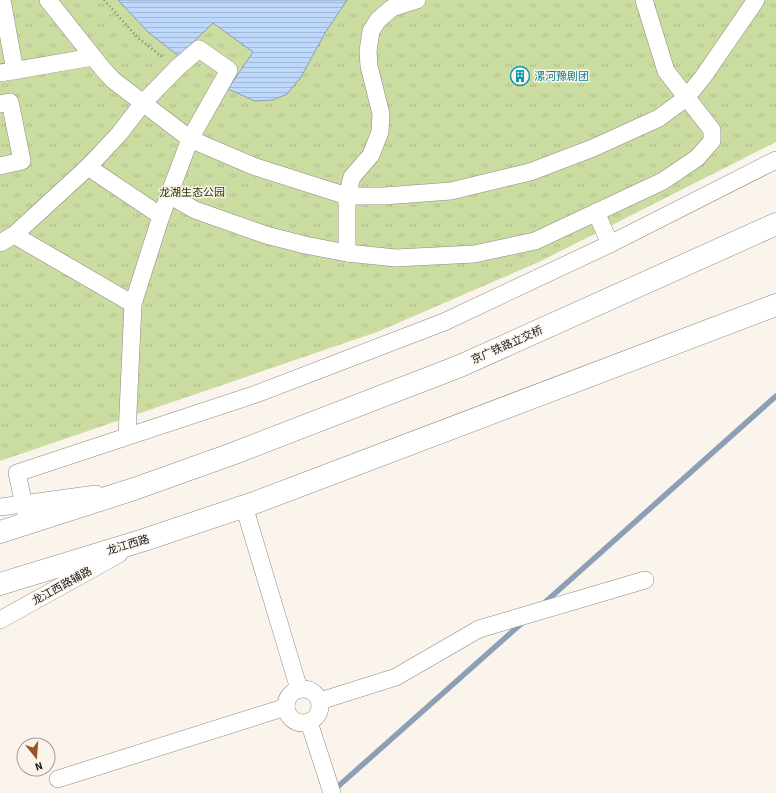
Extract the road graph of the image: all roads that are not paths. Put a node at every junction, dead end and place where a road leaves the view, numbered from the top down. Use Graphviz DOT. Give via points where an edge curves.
graph roads {
  1 [pos="2,0"];
  2 [pos="48,0"];
  3 [pos="417,0"];
  4 [pos="644,0"];
  5 [pos="756,0"];
  6 [pos="93,57"];
  7 [pos="8,72"];
  8 [pos="686,98"];
  9 [pos="143,103"];
  10 [pos="0,104"];
  11 [pos="190,139"];
  12 [pos="776,160"];
  13 [pos="0,166"];
  14 [pos="88,168"];
  15 [pos="169,195"];
  16 [pos="348,196"];
  17 [pos="596,212"];
  18 [pos="161,216"];
  19 [pos="776,224"];
  20 [pos="7,239"];
  21 [pos="610,244"];
  22 [pos="348,253"];
  23 [pos="132,304"];
  24 [pos="776,305"];
  25 [pos="127,435"];
  26 [pos="249,504"];
  27 [pos="0,507"];
  28 [pos="26,513"];
  29 [pos="0,532"];
  30 [pos="144,540"];
  31 [pos="645,580"];
  32 [pos="0,584"];
  33 [pos="0,620"];
  34 [pos="299,689"];
  35 [pos="320,701"];
  36 [pos="286,707"];
  37 [pos="309,722"];
  38 [pos="58,779"];
  39 [pos="332,793"];
  1 -- 7 [label="street"];
  2 -- 6 [label="street"];
  3 -- 16 [label="street" via="392,8 378,20 372,31 368,51 381,114 380,132 371,155 352,177"];
  4 -- 8 [label="street" via="666,71"];
  5 -- 8 [label="street"];
  6 -- 7 [label="street"];
  6 -- 9 [label="street" via="114,80"];
  8 -- 16 [label="street" via="659,118 593,148 530,172 451,191"];
  8 -- 17 [label="street" via="712,130 712,141 697,158 663,181"];
  9 -- 11 [label="street"];
  9 -- 11 [label="street" via="199,49 228,70"];
  9 -- 14 [label="street"];
  10 -- 13 [label="street" via="10,102 22,162"];
  11 -- 15 [label="street"];
  11 -- 16 [label="street" via="253,166"];
  12 -- 21 [label="street"];
  14 -- 18 [label="street"];
  14 -- 20 [label="street"];
  15 -- 18 [label="street"];
  15 -- 22 [label="street" via="195,210 266,235"];
  16 -- 22 [label="street"];
  17 -- 21 [label="street"];
  17 -- 22 [label="street" via="535,241 474,254 396,258"];
  18 -- 23 [label="street"];
  19 -- 28 [label="highway, 京广铁路立交桥" via="460,366 232,454 134,489"];
  20 -- 23 [label="street"];
  21 -- 25 [label="street" via="444,322 256,394"];
  23 -- 25 [label="street"];
  24 -- 26 [label="highway"];
  25 -- 28 [label="street" via="16,473"];
  26 -- 30 [label="highway, 龙江西路"];
  26 -- 34 [label="street"];
  27 -- 28 [label="street"];
  28 -- 29 [label="highway"];
  30 -- 32 [label="highway, 龙江西路"];
  30 -- 33 [label="street, 龙江西路辅路"];
  31 -- 35 [label="street" via="479,629 396,677"];
  34 -- 35 [label="street" via="314,692"];
  34 -- 36 [label="street" via="291,694"];
  35 -- 37 [label="street" via="320,711 314,720"];
  36 -- 37 [label="street" via="294,721"];
  36 -- 38 [label="street"];
  37 -- 39 [label="street"];
}
